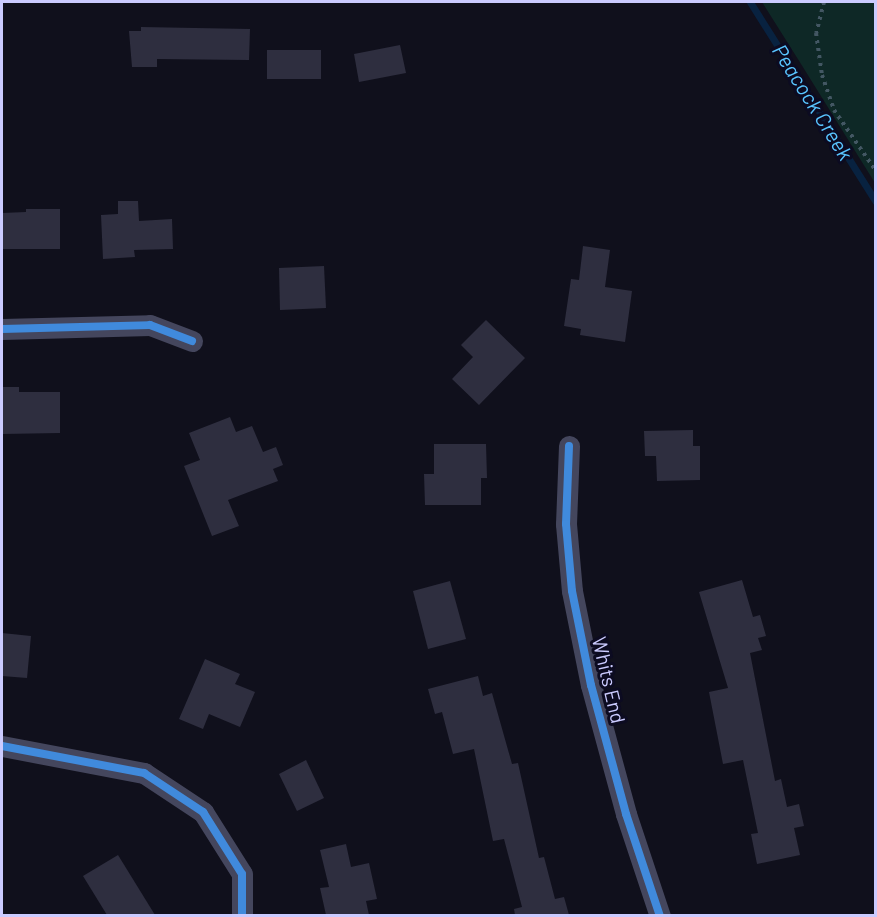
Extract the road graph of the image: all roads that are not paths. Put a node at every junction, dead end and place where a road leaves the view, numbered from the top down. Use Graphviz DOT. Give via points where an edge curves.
graph roads {
  1 [pos="2,329"];
  2 [pos="192,341"];
  3 [pos="569,446"];
  4 [pos="2,746"];
  5 [pos="242,915"];
  6 [pos="660,915"];
  1 -- 2 [label="street" via="150,325"];
  3 -- 6 [label="street, Whits End" via="566,524 572,591 591,685 623,803"];
  4 -- 5 [label="street" via="144,773 203,812 242,874"];
}
